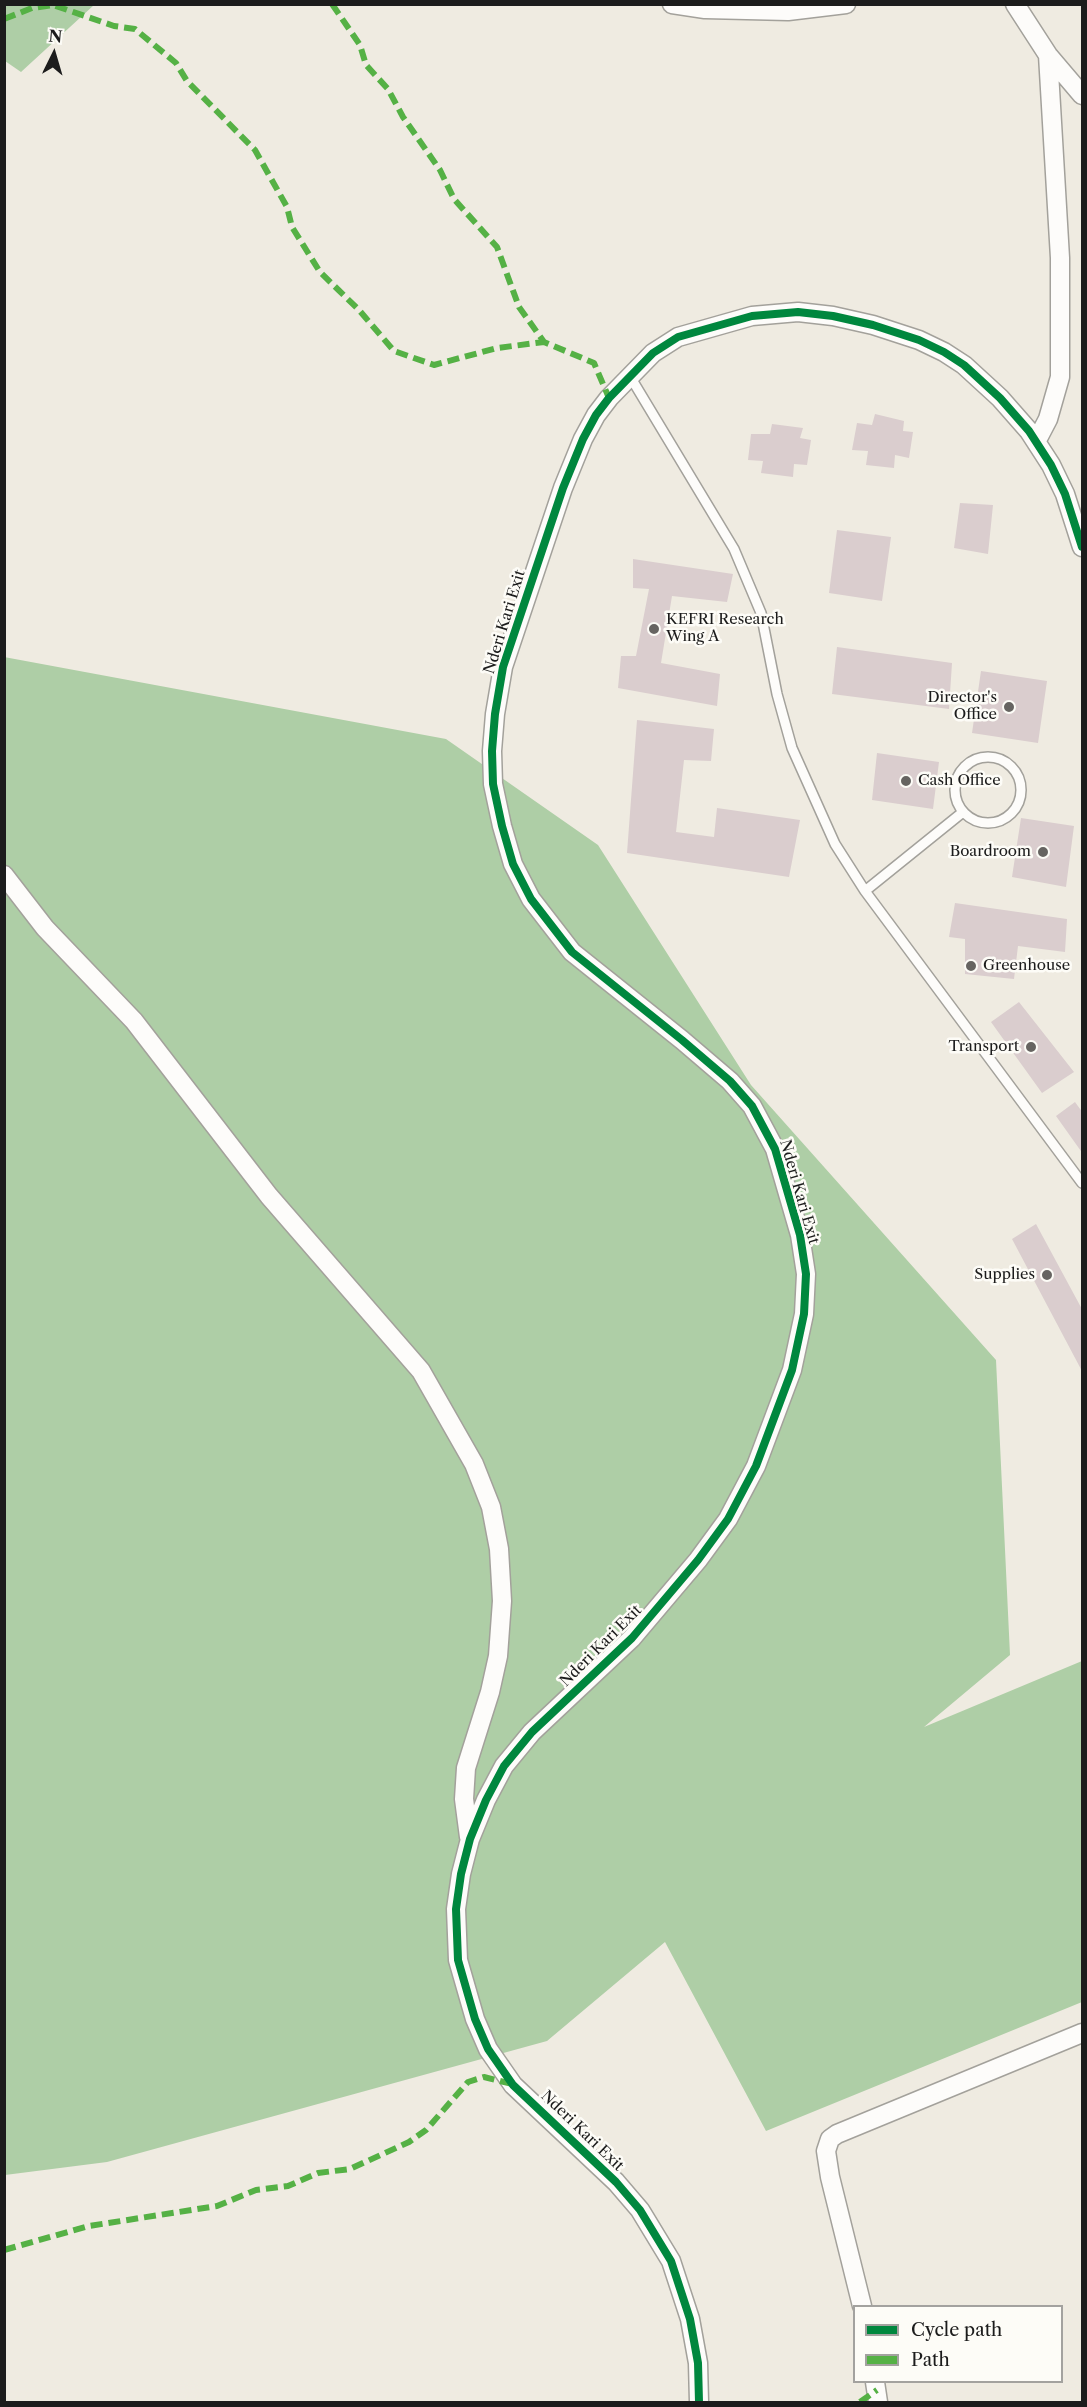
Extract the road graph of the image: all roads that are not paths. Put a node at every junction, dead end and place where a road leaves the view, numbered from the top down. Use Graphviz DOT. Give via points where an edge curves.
graph roads {
  1 [pos="672,4"];
  2 [pos="846,4"];
  3 [pos="1015,4"];
  4 [pos="1048,55"];
  5 [pos="1083,95"];
  6 [pos="631,378"];
  7 [pos="1036,442"];
  8 [pos="1083,547"];
  9 [pos="963,812"];
  10 [pos="4,875"];
  11 [pos="865,891"];
  12 [pos="1083,1183"];
  13 [pos="470,1839"];
  14 [pos="1083,2033"];
  15 [pos="862,2305"];
  16 [pos="875,2383"];
  17 [pos="699,2403"];
  18 [pos="879,2403"];
  1 -- 2 [label="street" via="705,9 788,11"];
  3 -- 4 [label="street"];
  4 -- 5 [label="street"];
  4 -- 7 [label="street" via="1059,258 1060,377 1048,419"];
  6 -- 7 [label="street, Nderi Kari Exit" via="653,353 678,337 709,327 753,316 798,312 833,316 873,325 944,352 1000,398"];
  6 -- 11 [label="lane" via="734,549 761,613 792,748 834,844"];
  6 -- 13 [label="street, Nderi Kari Exit" via="609,398 583,439 525,598 503,667 495,714 493,784 513,864 531,899 559,936 580,959 730,1081 761,1121 775,1149 800,1235 806,1274 804,1314 776,1418 728,1519 632,1638 532,1732 504,1766"];
  7 -- 8 [label="street, Nderi Kari Exit" via="1065,494"];
  9 -- 9 [label="lane" via="957,802 956,779 971,761 993,757 1013,768 1021,789 1014,811 1005,818 983,823"];
  9 -- 11 [label="lane"];
  10 -- 13 [label="street" via="45,928 134,1021 269,1196 421,1371 474,1464 491,1508 500,1550 502,1601 498,1656 466,1768 464,1799"];
  11 -- 12 [label="lane"];
  13 -- 17 [label="street, Nderi Kari Exit" via="460,1874 456,1936 458,1960 475,2019 488,2049 513,2085 616,2182 640,2210 670,2261 690,2319 698,2363"];
  14 -- 15 [label="street" via="830,2139 826,2151 830,2177"];
  16 -- 18 [label="street"];
}
